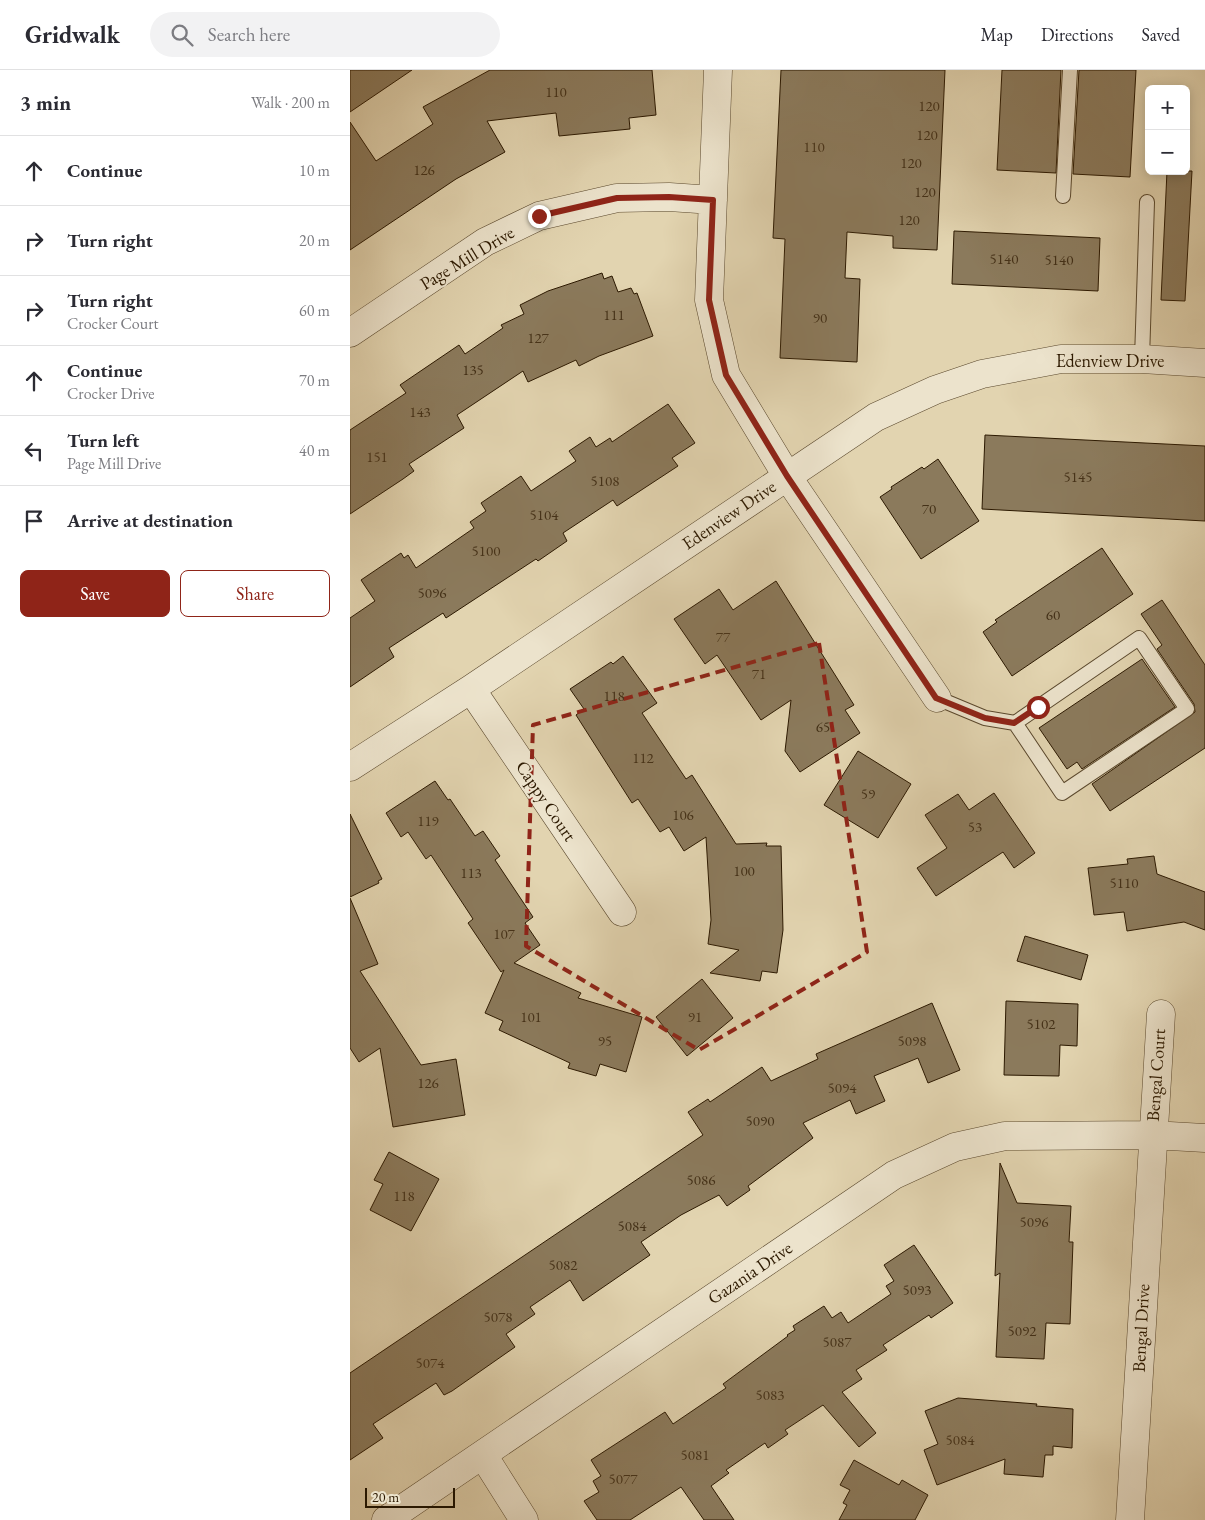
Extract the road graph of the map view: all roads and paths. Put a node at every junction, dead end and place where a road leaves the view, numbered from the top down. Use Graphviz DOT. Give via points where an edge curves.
graph roads {
  1 [pos="718,70"];
  2 [pos="1070,70"];
  3 [pos="1063,196"];
  4 [pos="713,200"];
  5 [pos="1148,202"];
  6 [pos="350,333"];
  7 [pos="1142,359"];
  8 [pos="1205,363"];
  9 [pos="787,476"];
  10 [pos="471,690"];
  11 [pos="936,698"];
  12 [pos="1014,723"];
  13 [pos="350,767"];
  14 [pos="622,912"];
  15 [pos="1160,1014"];
  16 [pos="1152,1135"];
  17 [pos="1205,1138"];
  18 [pos="483,1455"];
  19 [pos="386,1520"];
  20 [pos="524,1520"];
  21 [pos="1130,1520"];
  1 -- 4 [label="street"];
  2 -- 3 [label="lane"];
  4 -- 6 [label="street, Page Mill Drive" via="617,198 539,216 485,242"];
  4 -- 9 [label="street" via="709,300 726,375"];
  5 -- 7 [label="lane"];
  7 -- 8 [label="street, Edenview Drive"];
  7 -- 9 [label="street, Edenview Drive" via="1061,359 973,377 935,390 876,418"];
  9 -- 10 [label="street, Edenview Drive"];
  9 -- 11 [label="street"];
  10 -- 13 [label="street, Edenview Drive"];
  10 -- 14 [label="street, Cappy Court"];
  11 -- 12 [label="lane" via="985,718"];
  12 -- 12 [label="lane" via="1139,638 1187,709 1062,793"];
  15 -- 16 [label="street, Bengal Court"];
  16 -- 17 [label="street, Gazania Drive"];
  16 -- 18 [label="street, Gazania Drive" via="1005,1136 955,1147 894,1175"];
  16 -- 21 [label="street, Bengal Drive"];
  18 -- 19 [label="street, Gazania Drive"];
  18 -- 20 [label="street"];
}
